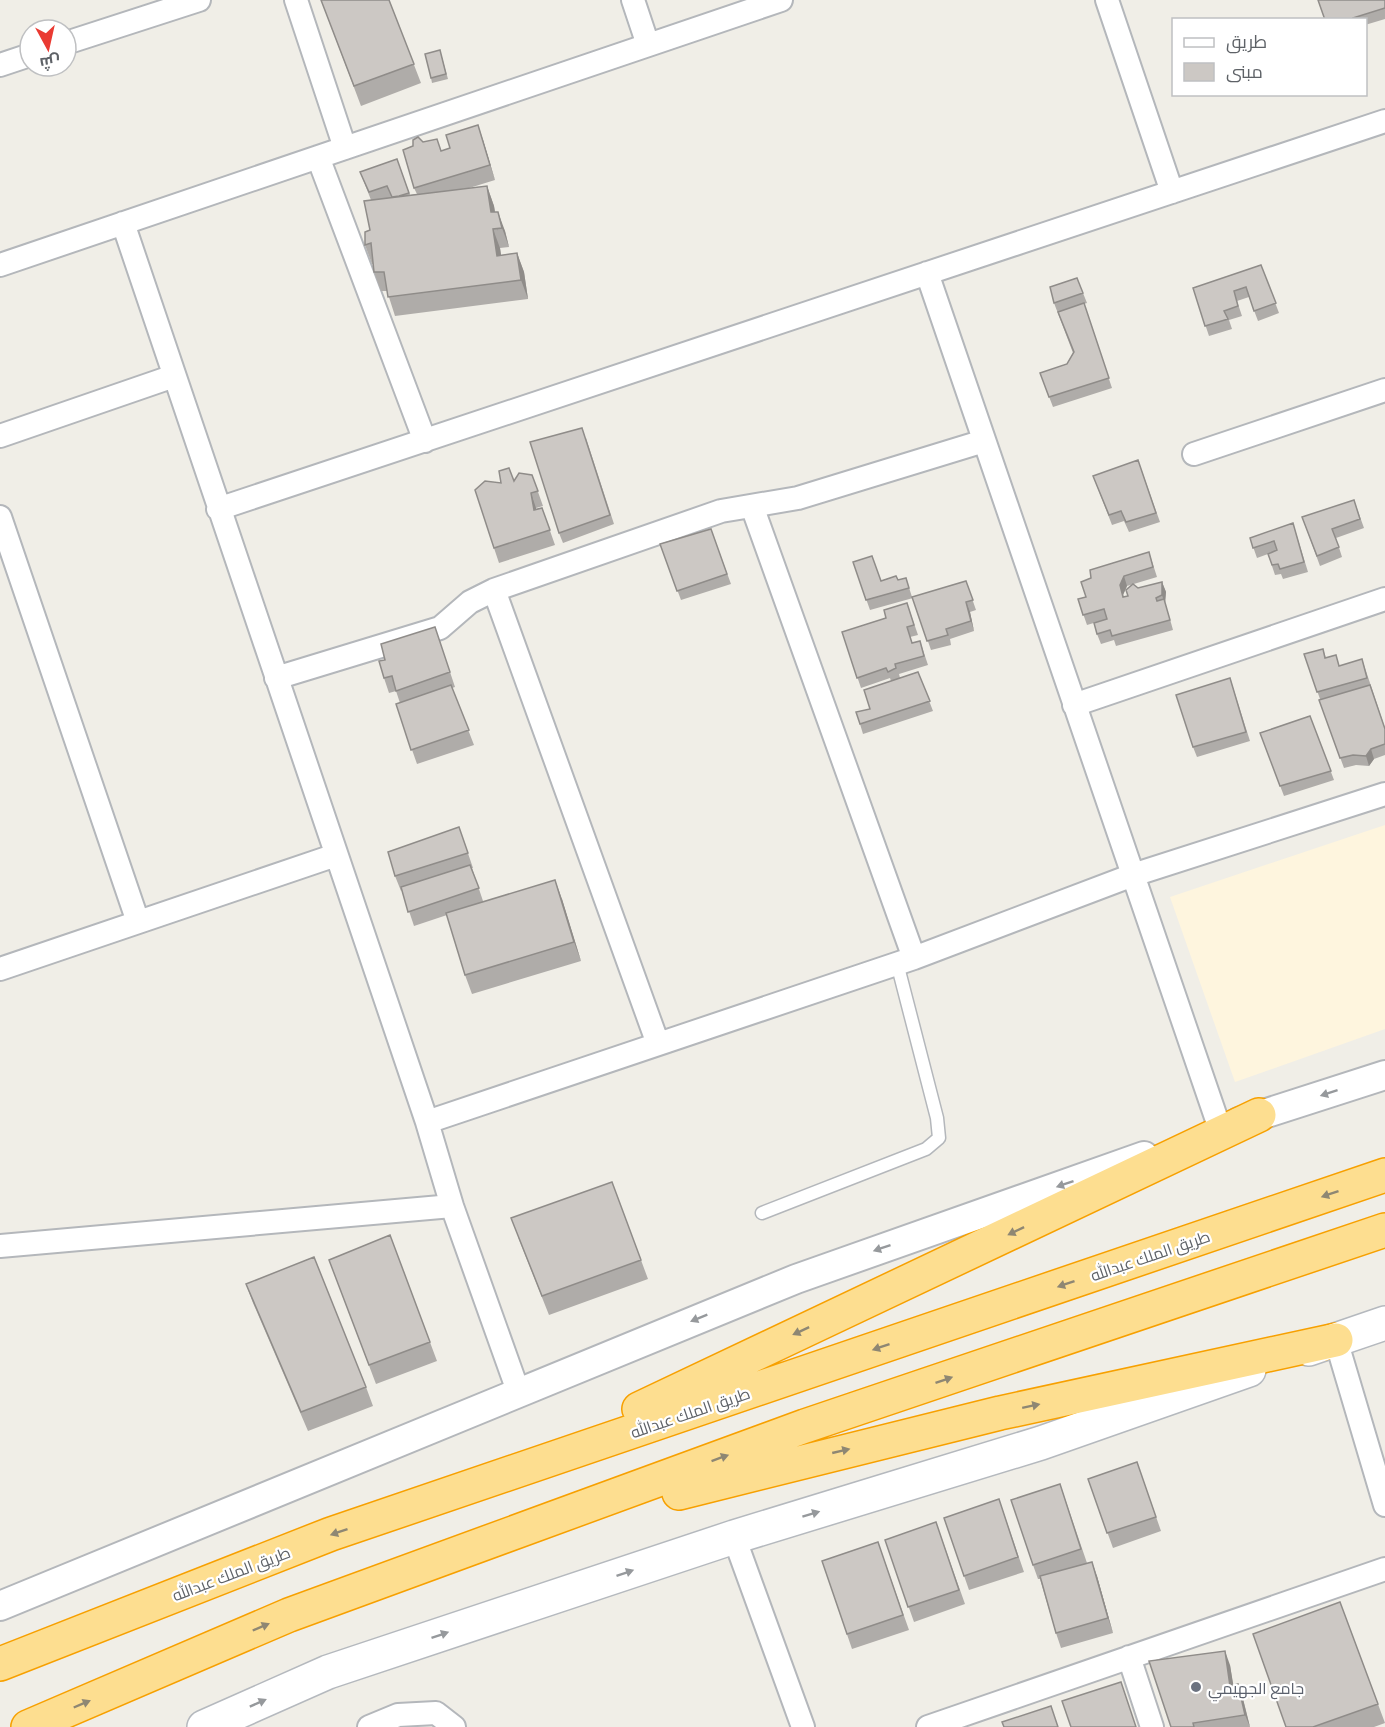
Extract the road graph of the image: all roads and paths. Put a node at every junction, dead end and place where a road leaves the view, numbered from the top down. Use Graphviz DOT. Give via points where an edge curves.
graph roads {
  1 [pos="199,0"];
  2 [pos="296,0"];
  3 [pos="633,0"];
  4 [pos="781,0"];
  5 [pos="1107,0"];
  6 [pos="141,9"];
  7 [pos="78,38"];
  8 [pos="648,45"];
  9 [pos="18,59"];
  10 [pos="0,65"];
  11 [pos="1385,121"];
  12 [pos="345,148"];
  13 [pos="318,157"];
  14 [pos="1172,192"];
  15 [pos="123,223"];
  16 [pos="0,265"];
  17 [pos="927,273"];
  18 [pos="174,376"];
  19 [pos="1385,390"];
  20 [pos="0,436"];
  21 [pos="424,441"];
  22 [pos="984,441"];
  23 [pos="1194,454"];
  24 [pos="752,506"];
  25 [pos="218,509"];
  26 [pos="0,517"];
  27 [pos="494,590"];
  28 [pos="1385,599"];
  29 [pos="276,678"];
  30 [pos="1074,705"];
  31 [pos="1385,794"];
  32 [pos="336,855"];
  33 [pos="1133,875"];
  34 [pos="138,922"];
  35 [pos="906,961"];
  36 [pos="0,969"];
  37 [pos="658,1044"];
  38 [pos="1385,1075"];
  39 [pos="1258,1115"];
  40 [pos="427,1122"];
  41 [pos="1220,1129"];
  42 [pos="1385,1175"];
  43 [pos="452,1206"];
  44 [pos="762,1213"];
  45 [pos="1385,1230"];
  46 [pos="0,1246"];
  47 [pos="1385,1323"];
  48 [pos="1336,1340"];
  49 [pos="518,1391"];
  50 [pos="1385,1505"];
  51 [pos="379,1518"];
  52 [pos="734,1537"];
  53 [pos="460,1553"];
  54 [pos="1385,1569"];
  55 [pos="0,1606"];
  56 [pos="1130,1657"];
  57 [pos="0,1664"];
  58 [pos="28,1727"];
  59 [pos="204,1727"];
  60 [pos="369,1727"];
  61 [pos="454,1727"];
  62 [pos="803,1727"];
  63 [pos="928,1727"];
  64 [pos="1152,1727"];
  1 -- 6 [label="street"];
  2 -- 12 [label="street"];
  3 -- 8 [label="street"];
  4 -- 8 [label="street"];
  5 -- 14 [label="street"];
  6 -- 7 [label="street"];
  8 -- 12 [label="street"];
  9 -- 10 [label="street"];
  11 -- 14 [label="street"];
  12 -- 13 [label="street"];
  13 -- 15 [label="street"];
  13 -- 21 [label="street"];
  14 -- 17 [label="street"];
  15 -- 16 [label="street"];
  15 -- 18 [label="street"];
  17 -- 21 [label="street"];
  17 -- 22 [label="street"];
  18 -- 20 [label="street"];
  18 -- 25 [label="street"];
  19 -- 23 [label="street"];
  21 -- 25 [label="street"];
  22 -- 24 [label="street" via="798,498"];
  22 -- 30 [label="street"];
  24 -- 27 [label="street" via="721,511"];
  24 -- 35 [label="street"];
  25 -- 29 [label="street"];
  26 -- 34 [label="street"];
  27 -- 29 [label="street" via="470,602 440,628"];
  27 -- 37 [label="street"];
  28 -- 30 [label="street"];
  29 -- 32 [label="street"];
  30 -- 33 [label="street"];
  31 -- 33 [label="street"];
  32 -- 34 [label="street"];
  32 -- 40 [label="street"];
  33 -- 35 [label="street"];
  33 -- 41 [label="street"];
  34 -- 36 [label="street"];
  35 -- 37 [label="street"];
  35 -- 44 [label="lane" via="939,1138 926,1149"];
  37 -- 40 [label="street"];
  38 -- 39 [label="street, one-way"];
  39 -- 41 [label="street"];
  39 -- 51 [label="highway, one-way" via="675,1394"];
  40 -- 43 [label="street"];
  41 -- 49 [label="street, one-way" via="796,1279"];
  42 -- 51 [label="highway, طريق الملك عبدالله, one-way"];
  43 -- 46 [label="street"];
  43 -- 49 [label="street"];
  53 -- 45 [label="highway, one-way" via="805,1426"];
  47 -- 48 [label="main road"];
  48 -- 50 [label="street"];
  52 -- 48 [label="main road, one-way" via="1041,1443"];
  53 -- 48 [label="highway, one-way" via="771,1468 1000,1413"];
  49 -- 55 [label="street"];
  51 -- 57 [label="highway, طريق الملك عبدالله, one-way"];
  59 -- 52 [label="main road, one-way" via="328,1672"];
  52 -- 62 [label="street"];
  58 -- 53 [label="highway, one-way" via="289,1615"];
  54 -- 56 [label="street"];
  56 -- 63 [label="street"];
  56 -- 64 [label="street"];
  60 -- 61 [label="street" via="398,1715 436,1713"];
}
